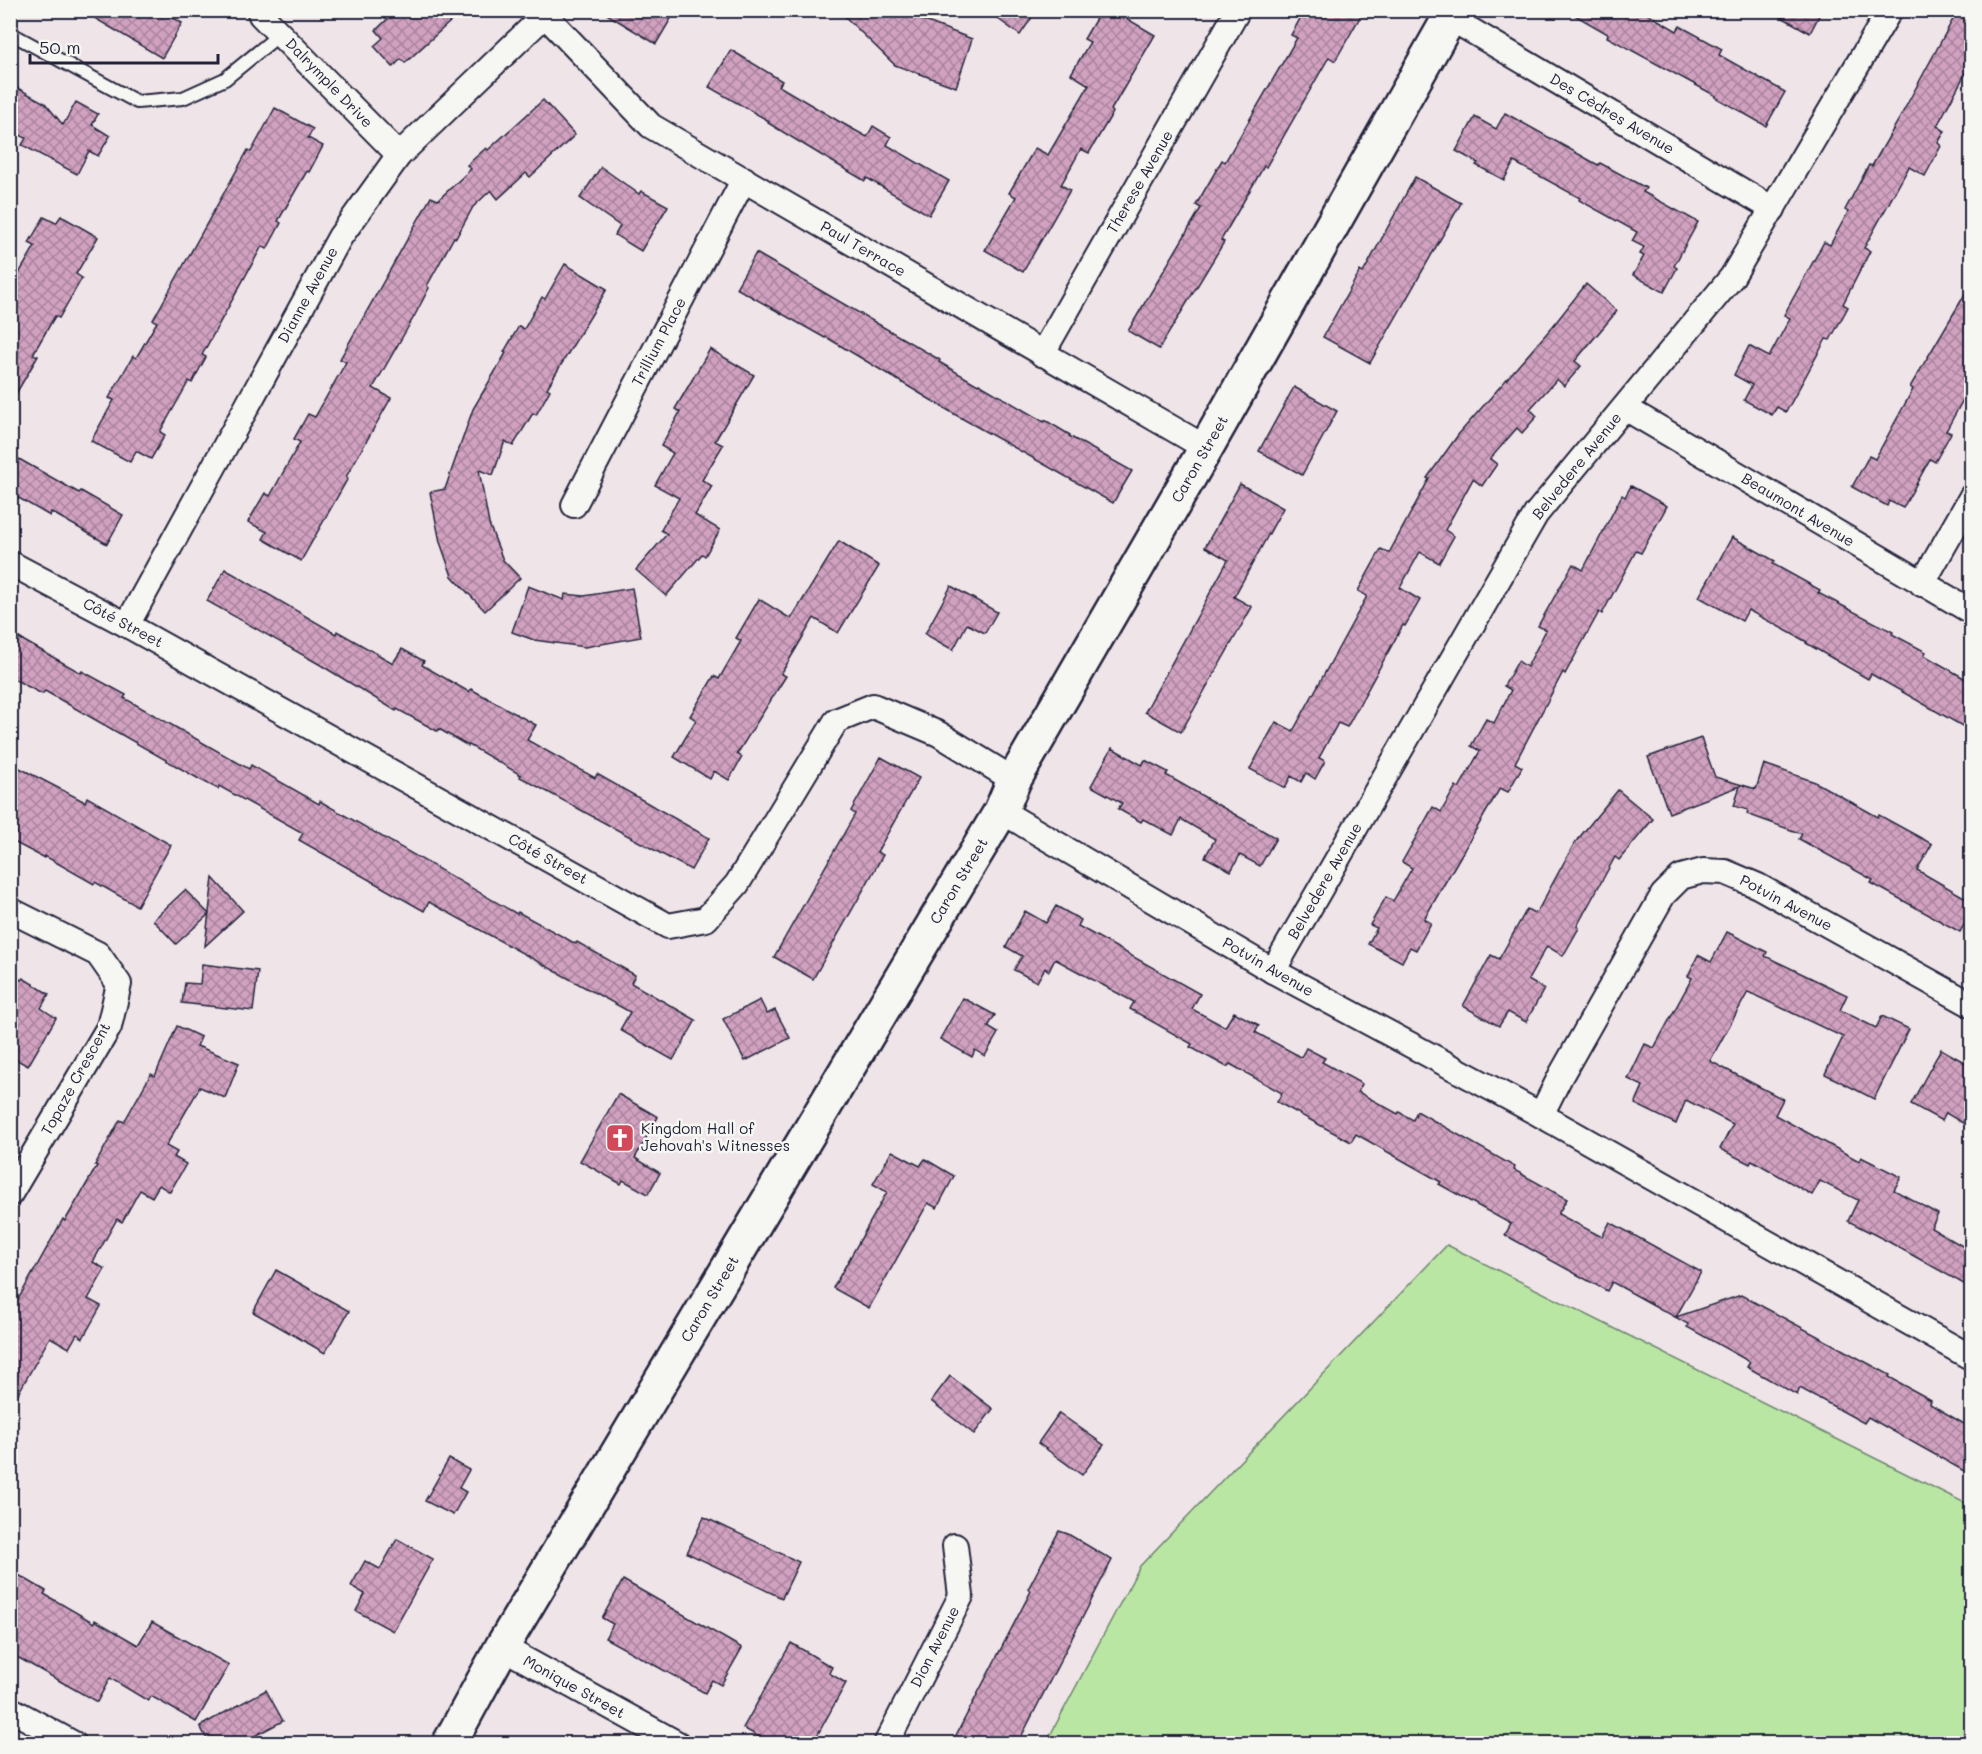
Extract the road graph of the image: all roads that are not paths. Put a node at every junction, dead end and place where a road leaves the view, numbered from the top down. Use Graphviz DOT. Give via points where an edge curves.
graph roads {
  1 [pos="259,10"];
  2 [pos="1238,10"];
  3 [pos="1890,10"];
  4 [pos="548,13"];
  5 [pos="1452,14"];
  6 [pos="10,33"];
  7 [pos="280,34"];
  8 [pos="399,155"];
  9 [pos="744,179"];
  10 [pos="1773,209"];
  11 [pos="1042,354"];
  12 [pos="1625,408"];
  13 [pos="1206,448"];
  14 [pos="1971,496"];
  15 [pos="574,506"];
  16 [pos="10,563"];
  17 [pos="1922,584"];
  18 [pos="1971,612"];
  19 [pos="127,625"];
  20 [pos="1014,780"];
  21 [pos="1001,811"];
  22 [pos="10,910"];
  23 [pos="1273,971"];
  24 [pos="1971,1005"];
  25 [pos="1540,1115"];
  26 [pos="10,1194"];
  27 [pos="1971,1358"];
  28 [pos="955,1546"];
  29 [pos="502,1647"];
  30 [pos="10,1709"];
  31 [pos="74,1743"];
  32 [pos="449,1743"];
  33 [pos="678,1743"];
  34 [pos="886,1743"];
  1 -- 7 [label="street, Dalrymple Drive"];
  2 -- 11 [label="street, Therese Avenue"];
  3 -- 10 [label="street, Belvedere Avenue"];
  4 -- 8 [label="street, Dianne Avenue"];
  4 -- 9 [label="street, Paul Terrace" via="651,126"];
  5 -- 10 [label="street, Des Cèdres Avenue"];
  5 -- 13 [label="street, Caron Street"];
  6 -- 7 [label="lane" via="137,102 183,99 225,79"];
  7 -- 8 [label="street, Dalrymple Drive"];
  8 -- 19 [label="street, Dianne Avenue" via="340,237"];
  9 -- 11 [label="street, Paul Terrace"];
  9 -- 15 [label="street, Trillium Place"];
  10 -- 12 [label="street, Belvedere Avenue" via="1732,277"];
  11 -- 13 [label="street, Paul Terrace"];
  12 -- 17 [label="street, Beaumont Avenue"];
  12 -- 23 [label="street, Belvedere Avenue" via="1536,514"];
  13 -- 20 [label="street, Caron Street"];
  14 -- 17 [label="street"];
  16 -- 19 [label="street, Côté Street"];
  17 -- 18 [label="street, Beaumont Avenue"];
  19 -- 20 [label="street, Côté Street" via="668,926 706,919 737,885 836,721 873,706 939,734"];
  20 -- 21 [label="street, Caron Street"];
  21 -- 23 [label="street, Potvin Avenue"];
  21 -- 29 [label="street, Caron Street"];
  22 -- 26 [label="street, Topaze Crescent" via="98,954 119,984 109,1027"];
  23 -- 25 [label="street, Potvin Avenue"];
  24 -- 25 [label="street, Potvin Avenue" via="1758,886 1725,872 1703,871 1681,877 1663,895"];
  25 -- 27 [label="street, Potvin Avenue"];
  28 -- 34 [label="street, Dion Avenue" via="960,1596"];
  29 -- 32 [label="street, Caron Street"];
  29 -- 33 [label="street, Monique Street"];
  30 -- 31 [label="street"];
}
